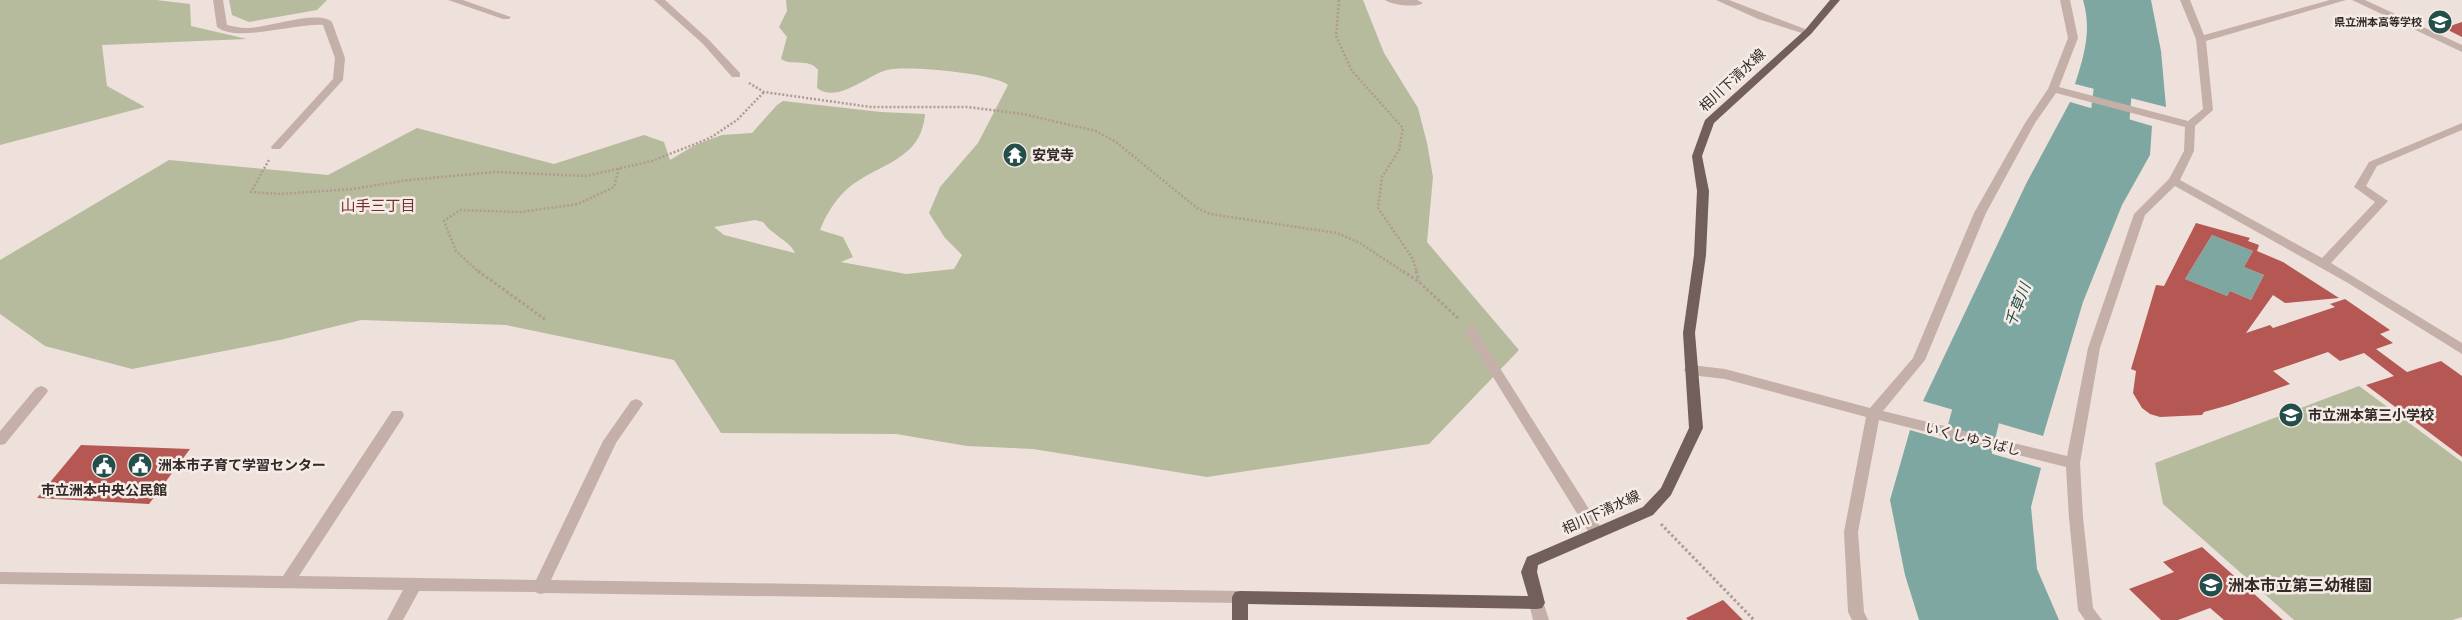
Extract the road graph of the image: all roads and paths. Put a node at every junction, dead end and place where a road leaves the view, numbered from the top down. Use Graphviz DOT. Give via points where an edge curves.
graph roads {
  1 [pos="218,0"];
  2 [pos="453,0"];
  3 [pos="659,0"];
  4 [pos="1339,0"];
  5 [pos="1390,0"];
  6 [pos="1721,0"];
  7 [pos="1835,0"];
  8 [pos="2065,0"];
  9 [pos="2185,0"];
  10 [pos="2341,0"];
  11 [pos="2357,0"];
  12 [pos="1418,3"];
  13 [pos="506,17"];
  14 [pos="1808,32"];
  15 [pos="2201,39"];
  16 [pos="2462,49"];
  17 [pos="736,75"];
  18 [pos="2053,89"];
  19 [pos="2190,125"];
  20 [pos="2462,126"];
  21 [pos="276,147"];
  22 [pos="619,168"];
  23 [pos="2174,181"];
  24 [pos="2323,264"];
  25 [pos="1419,282"];
  26 [pos="546,320"];
  27 [pos="1470,330"];
  28 [pos="2462,349"];
  29 [pos="1691,370"];
  30 [pos="41,391"];
  31 [pos="636,404"];
  32 [pos="1873,414"];
  33 [pos="397,415"];
  34 [pos="0,440"];
  35 [pos="2073,463"];
  36 [pos="1648,511"];
  37 [pos="1596,532"];
  38 [pos="0,578"];
  39 [pos="287,582"];
  40 [pos="414,585"];
  41 [pos="540,588"];
  42 [pos="1240,597"];
  43 [pos="1537,603"];
  44 [pos="396,620"];
  45 [pos="1240,620"];
  46 [pos="1541,620"];
  47 [pos="1754,620"];
  48 [pos="1860,620"];
  49 [pos="2094,620"];
  1 -- 21 [label="street" via="222,27 247,31 312,20 327,22 340,58 338,80"];
  2 -- 13 [label="street"];
  3 -- 17 [label="street" via="706,42"];
  4 -- 25 [label="path" via="1336,36 1352,71 1403,128 1399,150 1382,177 1378,208 1413,259"];
  5 -- 12 [label="street"];
  6 -- 14 [label="street"];
  7 -- 14 [label="main road, 相川下清水線"];
  8 -- 18 [label="street" via="2073,38"];
  9 -- 15 [label="street"];
  10 -- 15 [label="street"];
  11 -- 16 [label="street"];
  14 -- 29 [label="main road, 相川下清水線" via="1708,122 1697,156 1704,191 1700,256 1689,333"];
  15 -- 19 [label="street" via="2208,110"];
  18 -- 19 [label="street"];
  18 -- 32 [label="street" via="2030,123 1980,213 1918,360"];
  19 -- 23 [label="street" via="2189,151"];
  20 -- 24 [label="street" via="2373,164 2360,187 2382,201"];
  21 -- 22 [label="path" via="251,192 280,194 353,189 496,172 586,176"];
  22 -- 25 [label="path" via="652,161 710,138 737,120 764,92 871,107 966,107 1023,114 1109,138 1197,208 1210,214 1337,233 1360,243"];
  22 -- 26 [label="path" via="614,187 578,204 521,212 460,210 444,221 456,252 468,264"];
  23 -- 24 [label="street"];
  23 -- 35 [label="street" via="2140,214 2094,348"];
  24 -- 28 [label="street"];
  25 -- 27 [label="path"];
  27 -- 37 [label="street"];
  29 -- 32 [label="street, いくしゆうばし" via="1725,374"];
  29 -- 36 [label="main road, 相川下清水線" via="1696,428 1666,491"];
  30 -- 34 [label="street"];
  31 -- 41 [label="street" via="610,441"];
  32 -- 35 [label="street, いくしゆうばし"];
  32 -- 48 [label="street" via="1850,532 1856,612"];
  33 -- 39 [label="street"];
  35 -- 49 [label="street" via="2086,610"];
  36 -- 37 [label="main road, 相川下清水線"];
  36 -- 47 [label="path"];
  37 -- 43 [label="main road, 相川下清水線" via="1532,561 1528,572"];
  38 -- 39 [label="street"];
  39 -- 40 [label="street"];
  40 -- 41 [label="street"];
  40 -- 44 [label="street"];
  41 -- 42 [label="street"];
  42 -- 43 [label="main road"];
  42 -- 45 [label="main road"];
  43 -- 46 [label="street"];
}
